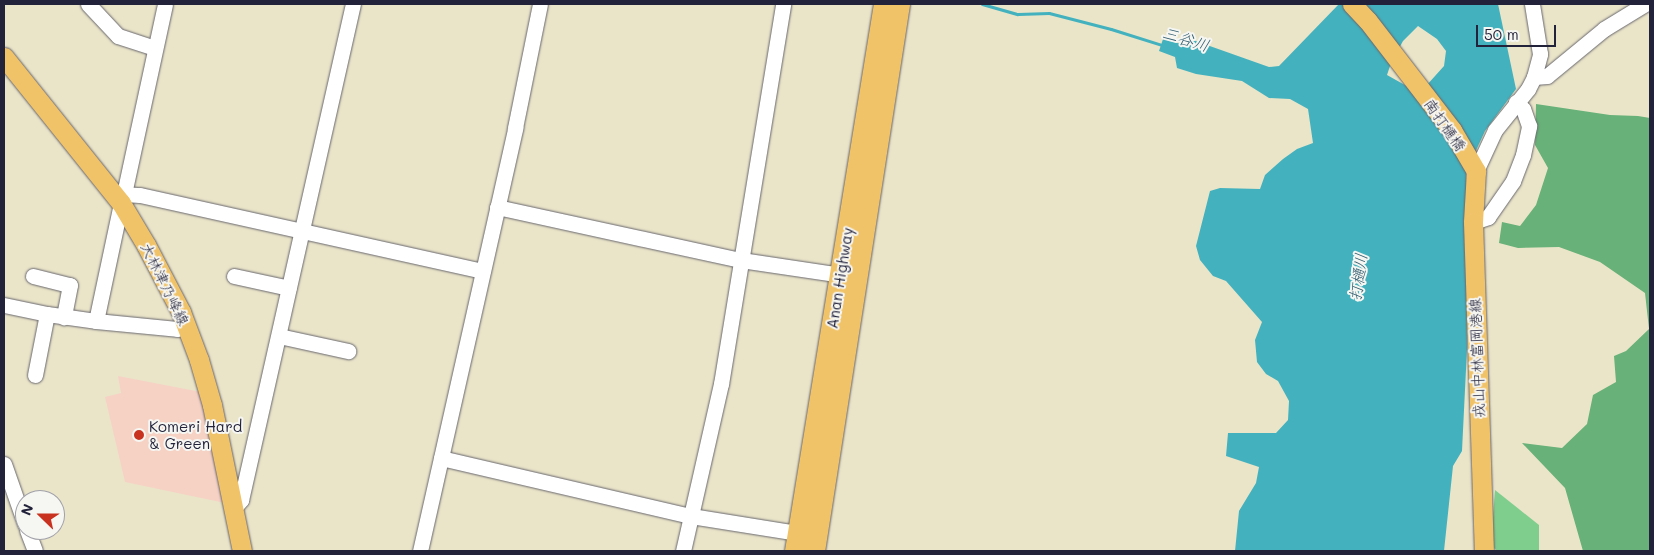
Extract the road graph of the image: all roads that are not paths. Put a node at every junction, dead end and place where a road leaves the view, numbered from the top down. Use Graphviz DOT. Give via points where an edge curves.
graph roads {
  1 [pos="88,4"];
  2 [pos="165,4"];
  3 [pos="353,4"];
  4 [pos="540,4"];
  5 [pos="783,4"];
  6 [pos="884,4"];
  7 [pos="1352,4"];
  8 [pos="1532,4"];
  9 [pos="1645,4"];
  10 [pos="155,48"];
  11 [pos="4,57"];
  12 [pos="1534,77"];
  13 [pos="1516,102"];
  14 [pos="1474,169"];
  15 [pos="121,199"];
  16 [pos="497,207"];
  17 [pos="1473,222"];
  18 [pos="302,230"];
  19 [pos="741,260"];
  20 [pos="483,271"];
  21 [pos="840,275"];
  22 [pos="33,276"];
  23 [pos="234,276"];
  24 [pos="289,288"];
  25 [pos="4,305"];
  26 [pos="47,314"];
  27 [pos="64,317"];
  28 [pos="96,321"];
  29 [pos="186,327"];
  30 [pos="278,336"];
  31 [pos="348,351"];
  32 [pos="35,375"];
  33 [pos="441,458"];
  34 [pos="4,464"];
  35 [pos="15,495"];
  36 [pos="234,508"];
  37 [pos="692,516"];
  38 [pos="796,542"];
  39 [pos="242,551"];
  40 [pos="420,551"];
  41 [pos="683,551"];
  42 [pos="814,551"];
  43 [pos="1484,551"];
  1 -- 10 [label="street" via="118,36"];
  2 -- 10 [label="street"];
  3 -- 18 [label="street"];
  4 -- 16 [label="street"];
  5 -- 19 [label="street"];
  6 -- 21 [label="highway, Anan Highway"];
  6 -- 42 [label="highway, Anan Highway"];
  7 -- 14 [label="main road, 南打樋橋" via="1452,130"];
  8 -- 12 [label="street" via="1540,54"];
  9 -- 12 [label="street" via="1604,30 1547,76"];
  10 -- 15 [label="street"];
  11 -- 15 [label="main road, 大林津乃峰線"];
  12 -- 13 [label="street"];
  13 -- 14 [label="street" via="1495,130"];
  13 -- 17 [label="street" via="1523,109 1529,126 1523,155 1513,181 1488,217"];
  14 -- 17 [label="main road, 戎山中林富岡港線"];
  15 -- 18 [label="street"];
  15 -- 28 [label="street"];
  15 -- 29 [label="main road, 大林津乃峰線" via="164,278"];
  16 -- 19 [label="street"];
  16 -- 20 [label="street"];
  17 -- 43 [label="main road, 戎山中林富岡港線"];
  18 -- 20 [label="street"];
  18 -- 24 [label="street"];
  19 -- 21 [label="street"];
  19 -- 37 [label="street" via="721,384"];
  20 -- 33 [label="street"];
  21 -- 38 [label="highway, Anan Highway"];
  22 -- 27 [label="street" via="70,285"];
  23 -- 24 [label="street"];
  24 -- 30 [label="street"];
  25 -- 26 [label="street"];
  26 -- 27 [label="street"];
  26 -- 32 [label="street"];
  27 -- 28 [label="street"];
  28 -- 29 [label="street"];
  29 -- 36 [label="main road, 大林津乃峰線" via="212,405"];
  30 -- 31 [label="street"];
  30 -- 36 [label="street" via="241,500"];
  33 -- 37 [label="street"];
  33 -- 40 [label="street"];
  34 -- 35 [label="street"];
  36 -- 39 [label="main road, 大林津乃峰線"];
  37 -- 38 [label="street"];
  37 -- 41 [label="street"];
}
